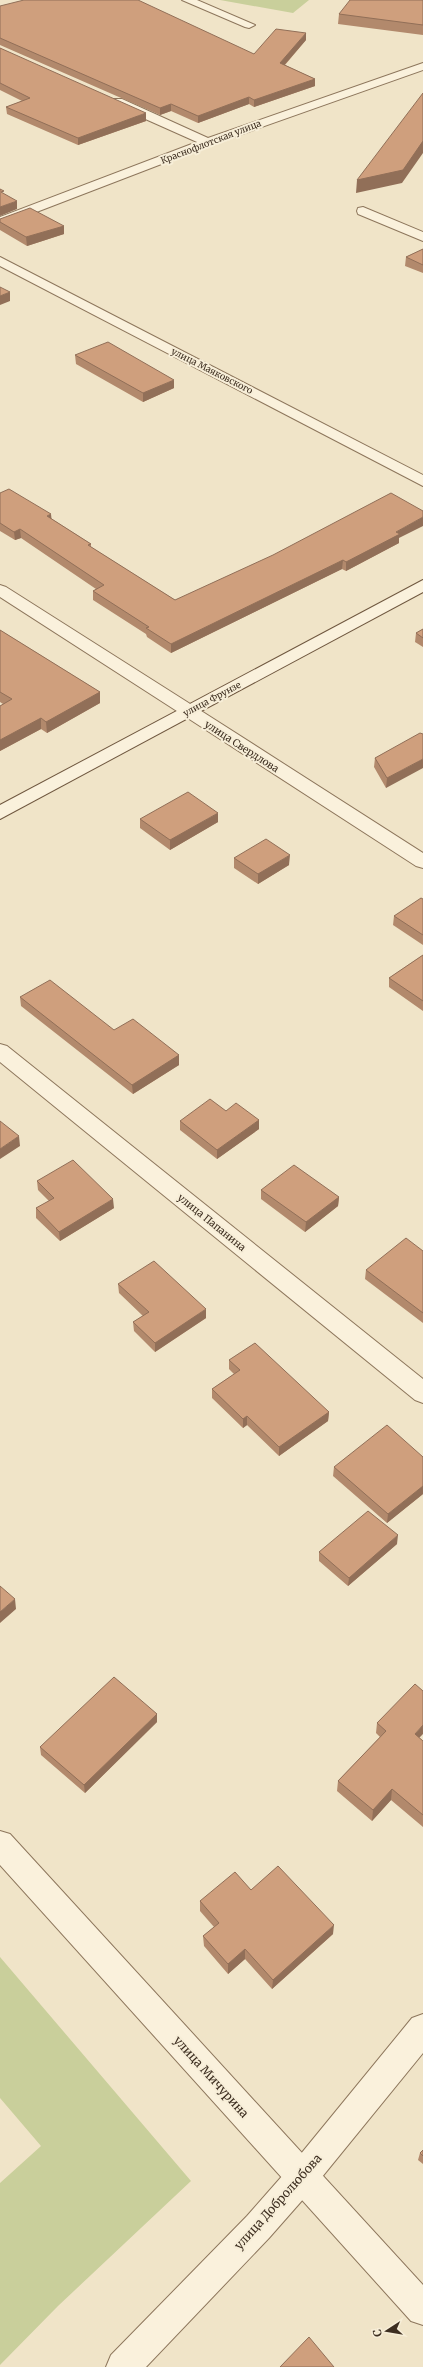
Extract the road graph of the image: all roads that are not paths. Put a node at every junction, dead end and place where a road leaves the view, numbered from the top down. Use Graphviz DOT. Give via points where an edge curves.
graph roads {
  1 [pos="188,0"];
  2 [pos="249,25"];
  3 [pos="423,66"];
  4 [pos="107,97"];
  5 [pos="207,142"];
  6 [pos="363,211"];
  7 [pos="0,222"];
  8 [pos="423,237"];
  9 [pos="0,261"];
  10 [pos="423,481"];
  11 [pos="423,585"];
  12 [pos="0,590"];
  13 [pos="189,711"];
  14 [pos="0,813"];
  15 [pos="423,862"];
  16 [pos="0,1051"];
  17 [pos="423,1393"];
  18 [pos="0,1844"];
  19 [pos="423,2028"];
  20 [pos="302,2177"];
  21 [pos="423,2309"];
  22 [pos="123,2367"];
  1 -- 2 [label="street"];
  3 -- 5 [label="street, Краснофлотская улица"];
  4 -- 5 [label="street"];
  5 -- 7 [label="street, Краснофлотская улица"];
  6 -- 8 [label="street"];
  9 -- 10 [label="street, улица Маяковского"];
  11 -- 13 [label="street, улица Фрунзе"];
  12 -- 13 [label="street, улица Свердлова"];
  13 -- 14 [label="street, улица Фрунзе"];
  13 -- 15 [label="street, улица Свердлова"];
  16 -- 17 [label="street, улица Папанина"];
  18 -- 20 [label="street, улица Мичурина"];
  19 -- 20 [label="street, улица Добролюбова"];
  20 -- 21 [label="street, улица Мичурина"];
  20 -- 22 [label="street, улица Добролюбова" via="258,2227"];
}
